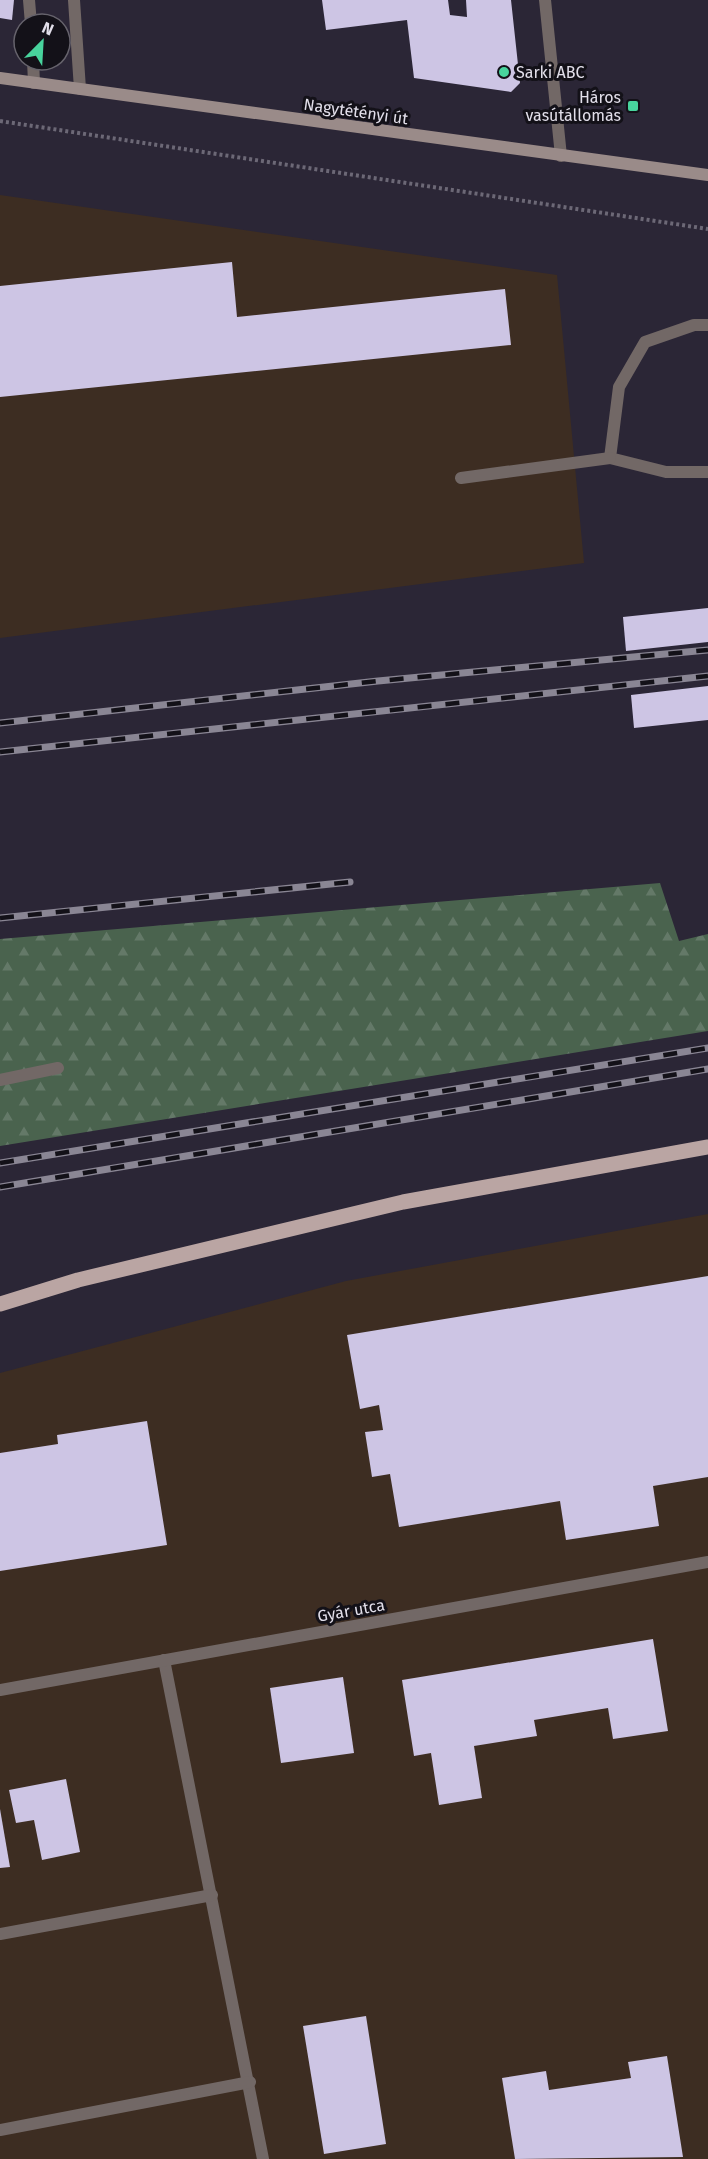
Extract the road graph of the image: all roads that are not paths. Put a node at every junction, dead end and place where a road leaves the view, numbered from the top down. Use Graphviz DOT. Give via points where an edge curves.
graph roads {
  1 [pos="74,0"];
  2 [pos="545,0"];
  3 [pos="34,72"];
  4 [pos="0,78"];
  5 [pos="34,83"];
  6 [pos="80,90"];
  7 [pos="561,156"];
  8 [pos="708,175"];
  9 [pos="708,325"];
  10 [pos="610,458"];
  11 [pos="708,472"];
  12 [pos="461,478"];
  13 [pos="58,1068"];
  14 [pos="0,1080"];
  15 [pos="708,1147"];
  16 [pos="0,1304"];
  17 [pos="708,1562"];
  18 [pos="164,1660"];
  19 [pos="0,1690"];
  20 [pos="212,1895"];
  21 [pos="0,1934"];
  22 [pos="250,2082"];
  23 [pos="0,2130"];
  24 [pos="263,2159"];
  1 -- 6 [label="street"];
  2 -- 7 [label="street"];
  3 -- 5 [label="street"];
  4 -- 5 [label="main road, Nagytétényi út"];
  5 -- 6 [label="main road, Nagytétényi út"];
  6 -- 7 [label="main road, Nagytétényi út"];
  7 -- 8 [label="main road, Nagytétényi út"];
  9 -- 10 [label="street" via="694,325 645,342 619,387"];
  10 -- 11 [label="street" via="666,472"];
  10 -- 12 [label="street"];
  13 -- 14 [label="street"];
  15 -- 16 [label="main road" via="403,1202 78,1280"];
  17 -- 18 [label="street, Gyár utca"];
  18 -- 19 [label="street, Gyár utca"];
  18 -- 20 [label="street"];
  20 -- 21 [label="street"];
  20 -- 22 [label="street"];
  22 -- 23 [label="street"];
  22 -- 24 [label="street"];
}
